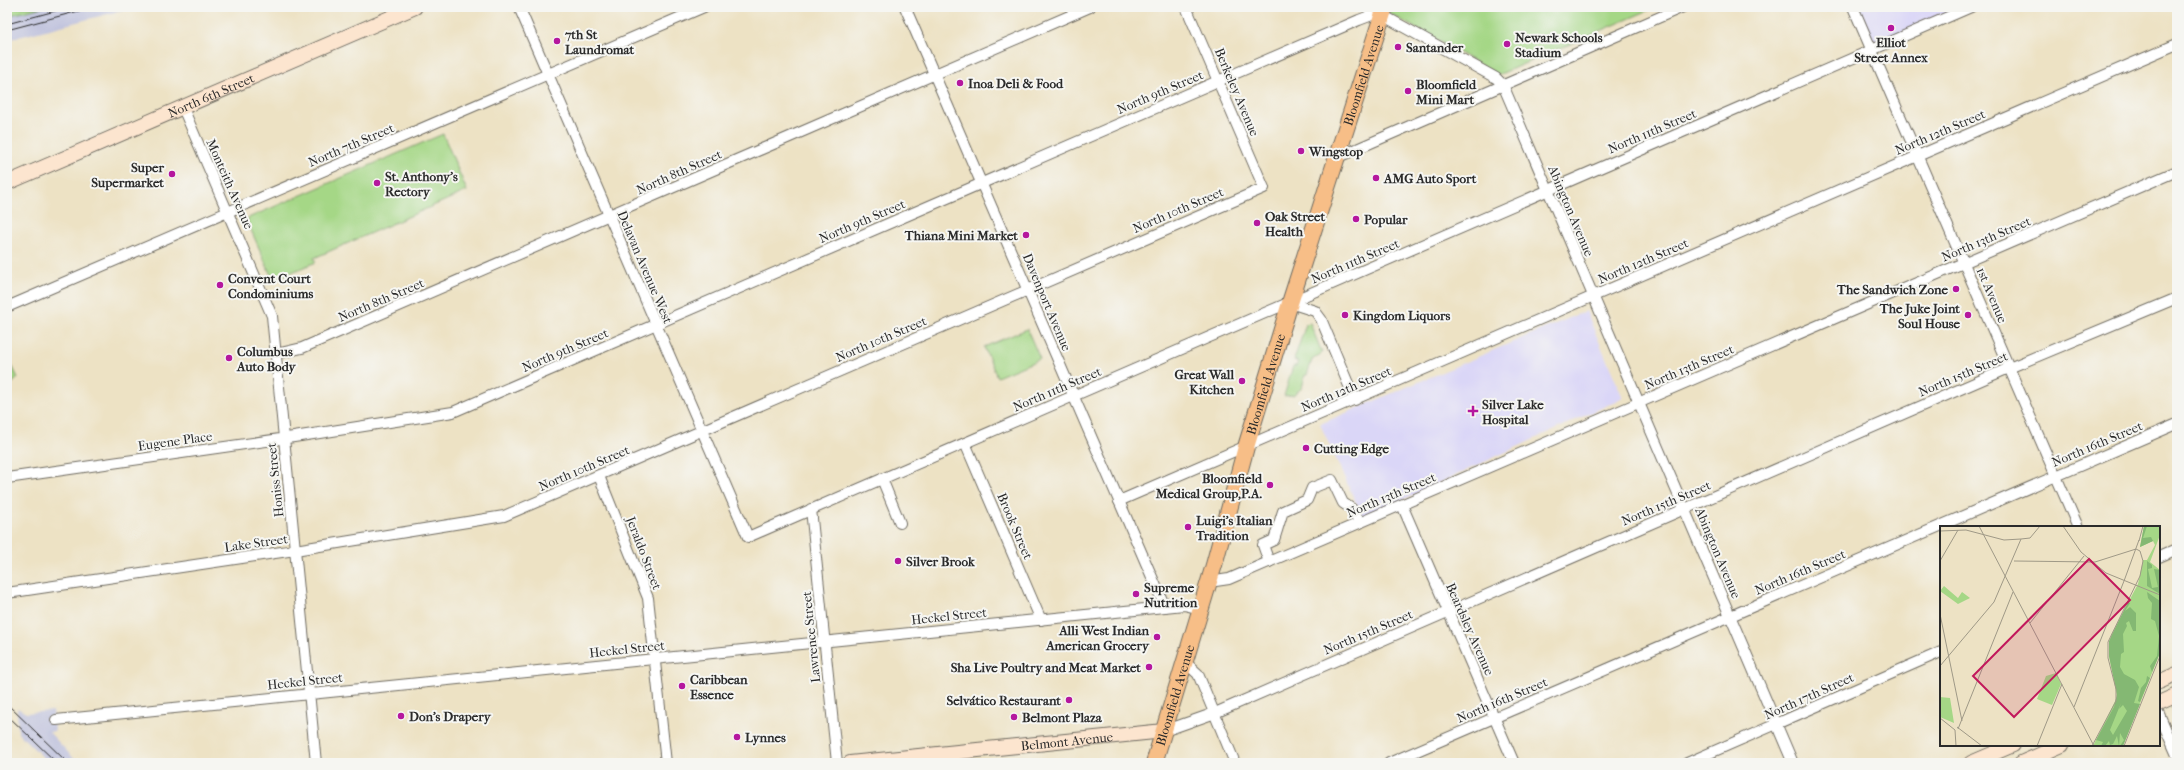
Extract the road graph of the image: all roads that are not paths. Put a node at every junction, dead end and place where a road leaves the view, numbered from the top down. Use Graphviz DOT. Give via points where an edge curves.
graph roads {
  1 [pos="415,7"];
  2 [pos="519,7"];
  3 [pos="704,7"];
  4 [pos="905,7"];
  5 [pos="1090,7"];
  6 [pos="1186,7"];
  7 [pos="1683,7"];
  8 [pos="1853,7"];
  9 [pos="1971,7"];
  10 [pos="1384,11"];
  11 [pos="2177,44"];
  12 [pos="1872,50"];
  13 [pos="548,74"];
  14 [pos="934,74"];
  15 [pos="1218,81"];
  16 [pos="1503,86"];
  17 [pos="183,108"];
  18 [pos="1918,156"];
  19 [pos="1336,158"];
  20 [pos="2177,171"];
  21 [pos="7,183"];
  22 [pos="982,184"];
  23 [pos="1264,188"];
  24 [pos="1548,191"];
  25 [pos="228,212"];
  26 [pos="609,216"];
  27 [pos="1964,263"];
  28 [pos="253,270"];
  29 [pos="1028,290"];
  30 [pos="1594,296"];
  31 [pos="2177,298"];
  32 [pos="1290,303"];
  33 [pos="7,307"];
  34 [pos="656,324"];
  35 [pos="276,354"];
  36 [pos="2009,368"];
  37 [pos="1074,396"];
  38 [pos="1355,400"];
  39 [pos="1639,403"];
  40 [pos="2177,424"];
  41 [pos="346,430"];
  42 [pos="702,430"];
  43 [pos="284,439"];
  44 [pos="965,443"];
  45 [pos="1246,446"];
  46 [pos="599,476"];
  47 [pos="2056,476"];
  48 [pos="7,478"];
  49 [pos="882,479"];
  50 [pos="1119,501"];
  51 [pos="1402,505"];
  52 [pos="811,509"];
  53 [pos="1684,509"];
  54 [pos="509,514"];
  55 [pos="900,523"];
  56 [pos="1360,523"];
  57 [pos="2078,526"];
  58 [pos="748,537"];
  59 [pos="2177,549"];
  60 [pos="295,550"];
  61 [pos="2160,557"];
  62 [pos="1269,562"];
  63 [pos="1209,582"];
  64 [pos="7,593"];
  65 [pos="1165,607"];
  66 [pos="1201,609"];
  67 [pos="1448,612"];
  68 [pos="1730,616"];
  69 [pos="1041,620"];
  70 [pos="824,642"];
  71 [pos="1940,652"];
  72 [pos="655,659"];
  73 [pos="1184,662"];
  74 [pos="2177,674"];
  75 [pos="2160,682"];
  76 [pos="309,694"];
  77 [pos="2177,695"];
  78 [pos="2160,703"];
  79 [pos="1214,713"];
  80 [pos="2160,716"];
  81 [pos="1494,718"];
  82 [pos="56,720"];
  83 [pos="1777,724"];
  84 [pos="1164,731"];
  85 [pos="2011,746"];
  86 [pos="2060,746"];
  87 [pos="2177,755"];
  88 [pos="316,763"];
  89 [pos="666,763"];
  90 [pos="837,763"];
  91 [pos="850,763"];
  92 [pos="1154,763"];
  93 [pos="1235,763"];
  94 [pos="1388,763"];
  95 [pos="1514,763"];
  96 [pos="1687,763"];
  97 [pos="1793,763"];
  98 [pos="1971,763"];
  99 [pos="2020,763"];
  1 -- 17 [label="street, North 6th Street"];
  2 -- 13 [label="street, Delavan Avenue West"];
  3 -- 13 [label="street, North 7th Street"];
  4 -- 14 [label="street, Davenport Avenue"];
  5 -- 14 [label="street, North 8th Street"];
  6 -- 15 [label="street, Berkeley Avenue"];
  7 -- 16 [label="street"];
  8 -- 12 [label="street, 1st Avenue"];
  9 -- 12 [label="street, North 11th Street"];
  10 -- 15 [label="street, North 9th Street"];
  10 -- 16 [label="street, Abington Avenue" via="1493,76"];
  10 -- 19 [label="main road, Bloomfield Avenue"];
  11 -- 18 [label="street, North 12th Street"];
  12 -- 18 [label="street, 1st Avenue"];
  12 -- 24 [label="street, North 11th Street"];
  13 -- 25 [label="street, North 7th Street"];
  13 -- 26 [label="street, Delavan Avenue West"];
  14 -- 22 [label="street, Davenport Avenue"];
  14 -- 26 [label="street, North 8th Street"];
  15 -- 22 [label="street, North 9th Street"];
  15 -- 23 [label="street, Berkeley Avenue"];
  16 -- 19 [label="street"];
  16 -- 24 [label="street, Abington Avenue"];
  17 -- 21 [label="street, North 6th Street"];
  17 -- 25 [label="street, Monteith Avenue"];
  18 -- 27 [label="street, 1st Avenue"];
  18 -- 30 [label="street, North 12th Street"];
  19 -- 32 [label="main road, Bloomfield Avenue"];
  20 -- 27 [label="street, North 13th Street"];
  22 -- 29 [label="street, Davenport Avenue"];
  22 -- 34 [label="street, North 9th Street"];
  23 -- 29 [label="street, North 10th Street"];
  24 -- 30 [label="street, Abington Avenue"];
  24 -- 32 [label="street, North 11th Street"];
  25 -- 28 [label="street, Monteith Avenue"];
  25 -- 33 [label="street, North 7th Street"];
  26 -- 34 [label="street, Delavan Avenue West"];
  26 -- 35 [label="street, North 8th Street" via="302,348"];
  27 -- 36 [label="street, 1st Avenue"];
  27 -- 39 [label="street, North 13th Street"];
  28 -- 35 [label="street, Honiss Street" via="272,316"];
  29 -- 37 [label="street, Davenport Avenue"];
  29 -- 42 [label="street, North 10th Street"];
  30 -- 38 [label="street, North 12th Street"];
  30 -- 39 [label="street, Abington Avenue"];
  31 -- 36 [label="street, North 15th Street"];
  32 -- 37 [label="street, North 11th Street"];
  32 -- 38 [label="street" via="1315,311 1321,319"];
  32 -- 45 [label="main road, Bloomfield Avenue"];
  34 -- 41 [label="street, North 9th Street" via="453,412"];
  34 -- 42 [label="street, Delavan Avenue West"];
  35 -- 43 [label="street, Honiss Street"];
  36 -- 47 [label="street, 1st Avenue"];
  36 -- 53 [label="street, North 15th Street"];
  37 -- 44 [label="street, North 11th Street"];
  37 -- 50 [label="street, Davenport Avenue"];
  38 -- 45 [label="street, North 12th Street"];
  39 -- 51 [label="street, North 13th Street"];
  39 -- 53 [label="street, Abington Avenue"];
  40 -- 47 [label="street, North 16th Street"];
  41 -- 43 [label="street, Eugene Place"];
  42 -- 46 [label="street, North 10th Street"];
  42 -- 58 [label="street, Delavan Avenue West"];
  43 -- 48 [label="street, Eugene Place"];
  43 -- 60 [label="street, Honiss Street"];
  44 -- 49 [label="street, North 11th Street"];
  44 -- 69 [label="street, Brook Street"];
  45 -- 50 [label="street, North 12th Street"];
  45 -- 63 [label="main road, Bloomfield Avenue"];
  46 -- 54 [label="street, North 10th Street"];
  46 -- 72 [label="street, Jeraldo Street" via="647,592"];
  47 -- 57 [label="street, 1st Avenue"];
  47 -- 68 [label="street, North 16th Street"];
  49 -- 52 [label="street, North 11th Street"];
  49 -- 55 [label="street"];
  50 -- 65 [label="street, Davenport Avenue"];
  51 -- 56 [label="street, North 13th Street"];
  51 -- 67 [label="street, Beardsley Avenue"];
  52 -- 58 [label="street, North 11th Street"];
  52 -- 70 [label="street, Lawrence Street"];
  53 -- 67 [label="street, North 15th Street"];
  53 -- 68 [label="street, Abington Avenue"];
  54 -- 60 [label="street, Lake Street" via="494,519"];
  56 -- 62 [label="street, North 13th Street"];
  56 -- 62 [label="street" via="1352,509 1343,503 1332,480 1312,488 1307,500 1283,511 1274,540 1263,545"];
  59 -- 61 [label="street"];
  60 -- 64 [label="street, Lake Street"];
  60 -- 76 [label="street, Honiss Street"];
  62 -- 63 [label="street, North 13th Street" via="1229,579"];
  63 -- 66 [label="main road, Bloomfield Avenue"];
  65 -- 66 [label="street, Heckel Street" via="1184,605"];
  65 -- 69 [label="street, Heckel Street"];
  66 -- 73 [label="main road, Bloomfield Avenue"];
  67 -- 79 [label="street, North 15th Street"];
  67 -- 81 [label="street, Beardsley Avenue"];
  68 -- 81 [label="street, North 16th Street"];
  68 -- 83 [label="street, Abington Avenue"];
  69 -- 70 [label="street, Heckel Street"];
  70 -- 72 [label="street, Heckel Street"];
  70 -- 90 [label="street, Lawrence Street"];
  71 -- 83 [label="street, North 17th Street"];
  72 -- 76 [label="street, Heckel Street"];
  72 -- 89 [label="street, Jeraldo Street"];
  73 -- 79 [label="street" via="1198,674"];
  73 -- 84 [label="main road, Bloomfield Avenue"];
  74 -- 75 [label="street"];
  76 -- 82 [label="street, Heckel Street"];
  76 -- 88 [label="street, Honiss Street"];
  77 -- 78 [label="street"];
  79 -- 84 [label="street, North 15th Street"];
  79 -- 93 [label="street"];
  80 -- 87 [label="street"];
  81 -- 94 [label="street, North 16th Street"];
  81 -- 95 [label="street, Beardsley Avenue"];
  83 -- 96 [label="street, North 17th Street"];
  83 -- 97 [label="street, Abington Avenue"];
  84 -- 91 [label="street, Belmont Avenue"];
  84 -- 92 [label="main road, Bloomfield Avenue"];
  85 -- 98 [label="street"];
  86 -- 99 [label="street"];
}
